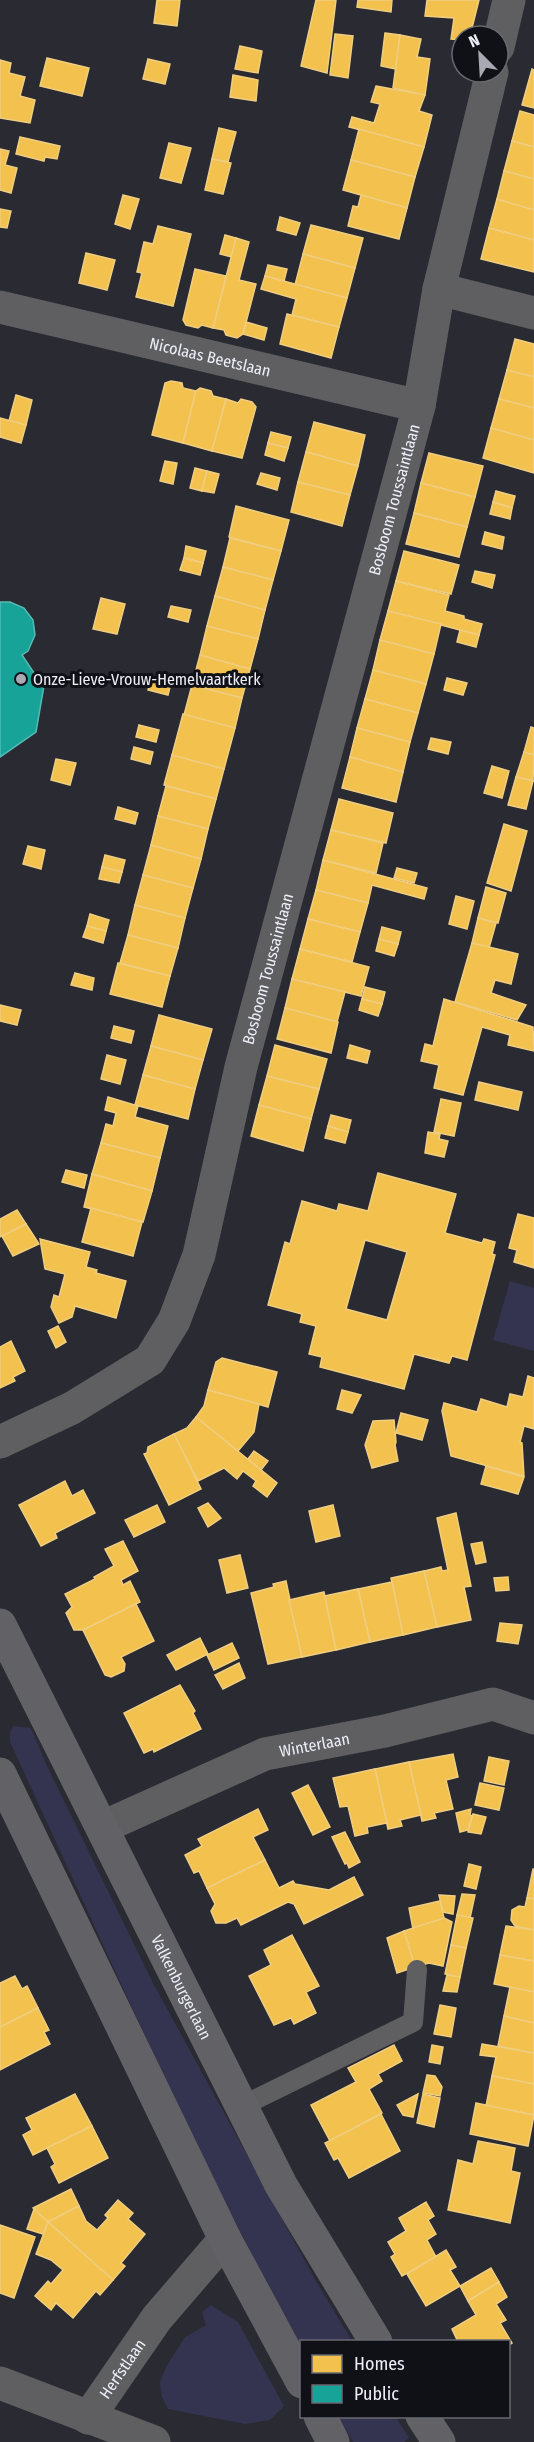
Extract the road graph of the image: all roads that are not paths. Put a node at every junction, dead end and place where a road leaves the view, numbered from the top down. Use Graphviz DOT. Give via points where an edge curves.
graph roads {
  1 [pos="509,0"];
  2 [pos="503,24"];
  3 [pos="489,84"];
  4 [pos="439,289"];
  5 [pos="0,307"];
  6 [pos="534,313"];
  7 [pos="419,406"];
  8 [pos="0,1442"];
  9 [pos="0,1624"];
  10 [pos="12,1677"];
  11 [pos="534,1718"];
  12 [pos="0,1774"];
  13 [pos="104,1827"];
  14 [pos="417,1970"];
  15 [pos="242,2106"];
  16 [pos="225,2239"];
  17 [pos="375,2340"];
  18 [pos="300,2378"];
  19 [pos="0,2383"];
  20 [pos="88,2418"];
  21 [pos="321,2418"];
  22 [pos="423,2418"];
  23 [pos="154,2442"];
  24 [pos="333,2442"];
  25 [pos="439,2442"];
  1 -- 2 [label="street"];
  3 -- 4 [label="street"];
  4 -- 6 [label="street"];
  4 -- 7 [label="street, Bosboom Toussaintlaan"];
  5 -- 7 [label="street, Nicolaas Beetslaan"];
  7 -- 8 [label="street, Bosboom Toussaintlaan" via="241,1067 199,1255 174,1321 150,1360 72,1408"];
  9 -- 10 [label="street, Valkenburgerlaan"];
  10 -- 13 [label="street, Valkenburgerlaan"];
  11 -- 13 [label="street, Winterlaan" via="493,1704 385,1731 265,1754"];
  12 -- 16 [label="street"];
  13 -- 15 [label="street, Valkenburgerlaan"];
  14 -- 15 [label="lane" via="413,2022"];
  15 -- 17 [label="street, Valkenburgerlaan" via="281,2184"];
  16 -- 18 [label="street"];
  16 -- 20 [label="street, Herfstlaan" via="157,2318"];
  19 -- 20 [label="street, Herfstlaan"];
  20 -- 23 [label="street, Herfstlaan"];
  21 -- 24 [label="street"];
  22 -- 25 [label="street"];
}
